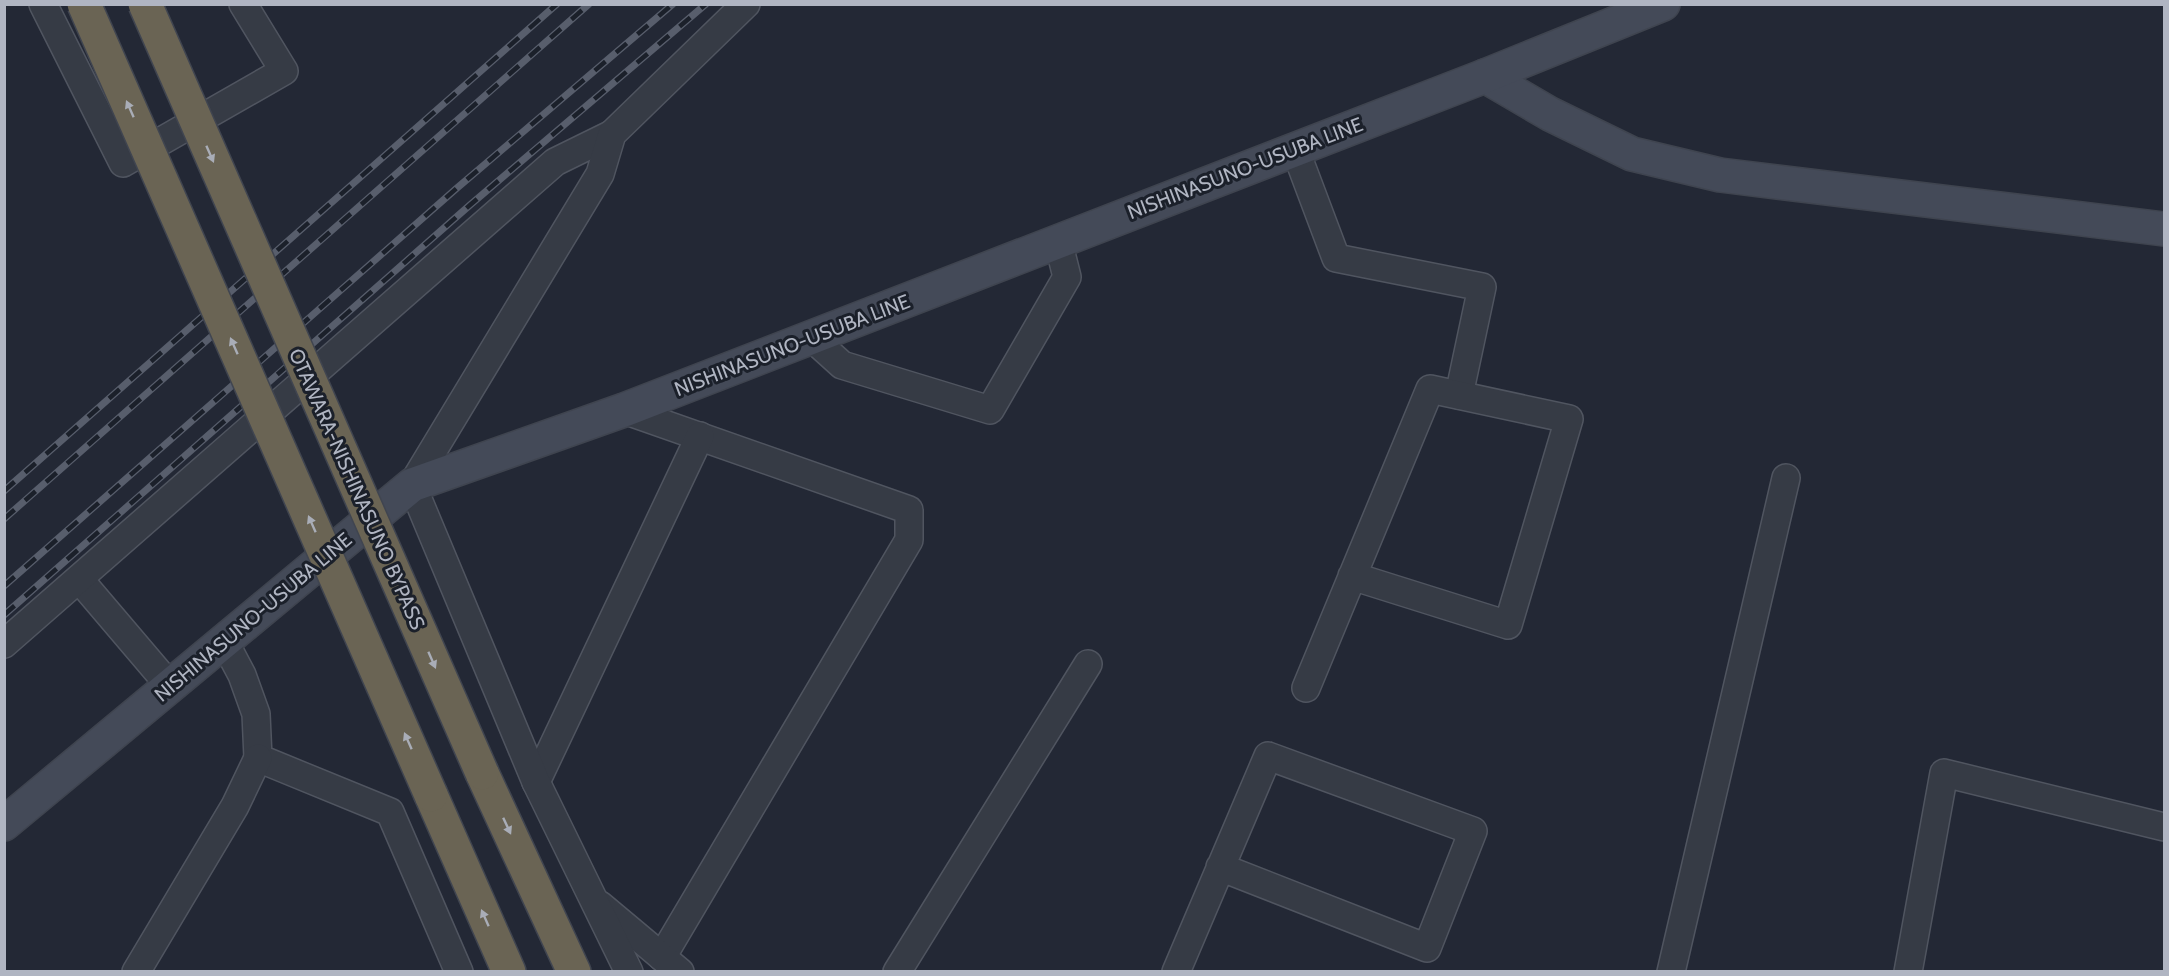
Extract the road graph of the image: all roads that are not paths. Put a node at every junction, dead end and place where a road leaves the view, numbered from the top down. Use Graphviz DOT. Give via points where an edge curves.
graph roads {
  1 [pos="44,4"];
  2 [pos="84,4"];
  3 [pos="145,4"];
  4 [pos="243,4"];
  5 [pos="746,4"];
  6 [pos="1658,6"];
  7 [pos="1485,76"];
  8 [pos="612,134"];
  9 [pos="1295,149"];
  10 [pos="2164,229"];
  11 [pos="1058,241"];
  12 [pos="811,338"];
  13 [pos="1459,395"];
  14 [pos="624,410"];
  15 [pos="700,436"];
  16 [pos="1786,478"];
  17 [pos="412,485"];
  18 [pos="1352,576"];
  19 [pos="79,579"];
  20 [pos="224,641"];
  21 [pos="4,644"];
  22 [pos="1088,664"];
  23 [pos="170,686"];
  24 [pos="1306,688"];
  25 [pos="258,758"];
  26 [pos="536,782"];
  27 [pos="4,825"];
  28 [pos="2164,827"];
  29 [pos="1220,867"];
  30 [pos="593,900"];
  31 [pos="671,964"];
  32 [pos="136,972"];
  33 [pos="459,972"];
  34 [pos="509,972"];
  35 [pos="574,972"];
  36 [pos="629,972"];
  37 [pos="897,972"];
  38 [pos="1176,972"];
  39 [pos="1671,972"];
  40 [pos="1908,972"];
  1 -- 4 [label="street" via="123,163 284,71"];
  34 -- 2 [label="highway, one-way, bridge"];
  3 -- 35 [label="highway, OTAWARA-NISHINASUNO BYPASS, one-way, bridge" via="482,773"];
  5 -- 8 [label="street"];
  6 -- 7 [label="main road, NISHINASUNO-USUBA LINE"];
  7 -- 9 [label="main road, NISHINASUNO-USUBA LINE"];
  7 -- 10 [label="main road" via="1550,114 1632,154 1720,175"];
  8 -- 17 [label="street" via="600,174"];
  8 -- 19 [label="street" via="555,162"];
  9 -- 11 [label="main road, NISHINASUNO-USUBA LINE"];
  9 -- 13 [label="street" via="1336,258 1482,287"];
  11 -- 12 [label="main road, NISHINASUNO-USUBA LINE"];
  11 -- 12 [label="street" via="1067,277 990,410 842,365"];
  12 -- 14 [label="main road, NISHINASUNO-USUBA LINE"];
  13 -- 18 [label="street" via="1430,388"];
  13 -- 18 [label="street" via="1569,419 1508,625"];
  14 -- 15 [label="street"];
  14 -- 17 [label="main road, NISHINASUNO-USUBA LINE"];
  15 -- 26 [label="street"];
  15 -- 31 [label="street" via="909,510 909,540"];
  16 -- 39 [label="street"];
  17 -- 20 [label="main road, NISHINASUNO-USUBA LINE"];
  17 -- 26 [label="street"];
  18 -- 24 [label="street"];
  19 -- 21 [label="street"];
  19 -- 23 [label="street"];
  20 -- 23 [label="main road, NISHINASUNO-USUBA LINE"];
  20 -- 25 [label="street" via="256,714"];
  22 -- 37 [label="street"];
  23 -- 27 [label="main road, NISHINASUNO-USUBA LINE"];
  25 -- 32 [label="street" via="235,806"];
  25 -- 33 [label="street" via="390,812"];
  26 -- 30 [label="street"];
  28 -- 40 [label="street" via="1944,773"];
  29 -- 29 [label="street" via="1268,756 1473,831 1427,948"];
  29 -- 38 [label="street"];
  30 -- 31 [label="street"];
  30 -- 36 [label="street"];
}
